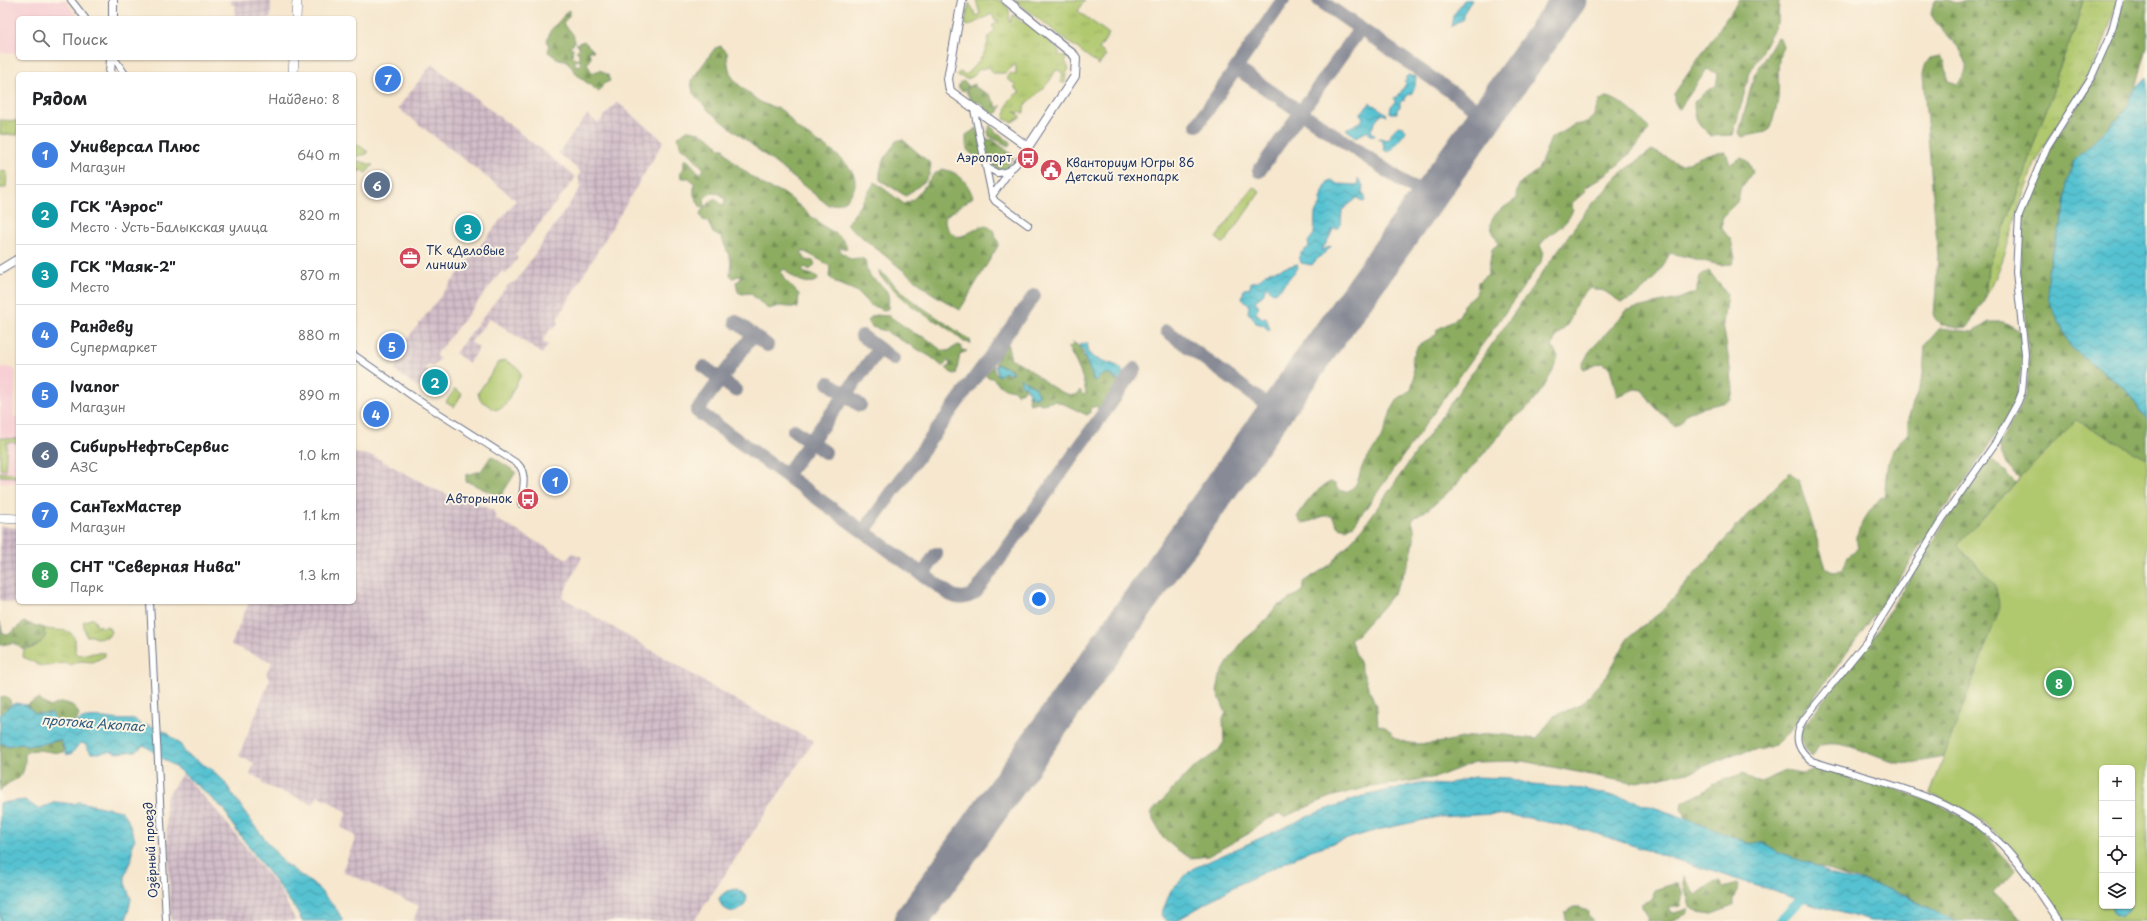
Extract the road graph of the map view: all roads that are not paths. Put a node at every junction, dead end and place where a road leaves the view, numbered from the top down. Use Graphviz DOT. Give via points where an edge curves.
graph roads {
  1 [pos="71,0"];
  2 [pos="114,0"];
  3 [pos="297,0"];
  4 [pos="962,0"];
  5 [pos="1006,0"];
  6 [pos="2120,0"];
  7 [pos="83,16"];
  8 [pos="113,16"];
  9 [pos="296,16"];
  10 [pos="112,60"];
  11 [pos="114,60"];
  12 [pos="294,60"];
  13 [pos="110,72"];
  14 [pos="124,72"];
  15 [pos="293,72"];
  16 [pos="974,110"];
  17 [pos="1028,147"];
  18 [pos="984,161"];
  19 [pos="1008,172"];
  20 [pos="992,196"];
  21 [pos="1028,224"];
  22 [pos="16,260"];
  23 [pos="0,270"];
  24 [pos="356,356"];
  25 [pos="520,504"];
  26 [pos="0,518"];
  27 [pos="16,519"];
  28 [pos="150,604"];
  29 [pos="166,921"];
  30 [pos="2059,921"];
  1 -- 7 [label="street"];
  2 -- 8 [label="street"];
  3 -- 9 [label="main road"];
  4 -- 16 [label="street" via="948,85 954,96"];
  5 -- 17 [label="street" via="1076,58 1075,76"];
  6 -- 30 [label="street" via="2111,33 2092,76 2046,147 2019,215 2016,272 2025,354 2022,392 2018,402 1996,442 1943,518 1867,641 1797,729 1797,736 1805,755 1812,761 1929,799 1957,811 1981,826 2002,845 2028,875"];
  10 -- 13 [label="street"];
  11 -- 14 [label="street"];
  12 -- 15 [label="main road"];
  16 -- 17 [label="street"];
  16 -- 18 [label="street"];
  17 -- 19 [label="street"];
  18 -- 19 [label="street" via="992,172"];
  18 -- 20 [label="street"];
  19 -- 20 [label="street"];
  20 -- 21 [label="street" via="995,201"];
  22 -- 23 [label="street"];
  24 -- 25 [label="street" via="415,398 518,464 524,476"];
  26 -- 27 [label="main road"];
  28 -- 29 [label="street, Озёрный проезд"];
}
